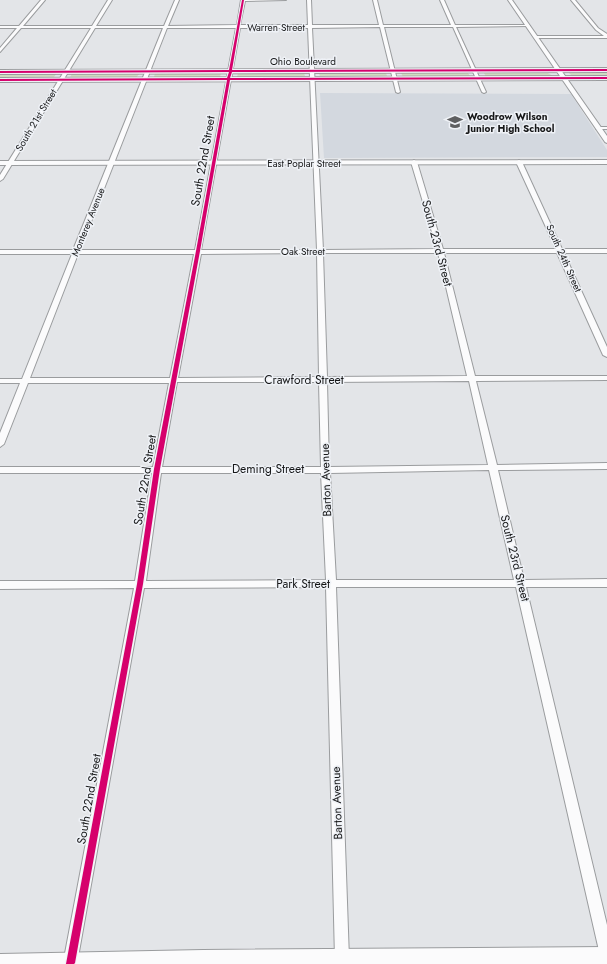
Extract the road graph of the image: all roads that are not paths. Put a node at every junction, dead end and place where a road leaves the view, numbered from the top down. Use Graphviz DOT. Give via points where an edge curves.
graph roads {
  1 [pos="43,0"];
  2 [pos="110,0"];
  3 [pos="177,0"];
  4 [pos="243,0"];
  5 [pos="284,0"];
  6 [pos="309,0"];
  7 [pos="375,0"];
  8 [pos="442,0"];
  9 [pos="510,0"];
  10 [pos="572,0"];
  11 [pos="310,26"];
  12 [pos="382,26"];
  13 [pos="454,26"];
  14 [pos="528,26"];
  15 [pos="0,27"];
  16 [pos="20,27"];
  17 [pos="93,27"];
  18 [pos="166,27"];
  19 [pos="238,27"];
  20 [pos="607,36"];
  21 [pos="536,37"];
  22 [pos="0,51"];
  23 [pos="607,69"];
  24 [pos="474,70"];
  25 [pos="558,70"];
  26 [pos="65,71"];
  27 [pos="147,71"];
  28 [pos="392,71"];
  29 [pos="0,72"];
  30 [pos="229,75"];
  31 [pos="311,75"];
  32 [pos="564,78"];
  33 [pos="60,79"];
  34 [pos="144,79"];
  35 [pos="394,79"];
  36 [pos="478,79"];
  37 [pos="606,79"];
  38 [pos="0,80"];
  39 [pos="398,92"];
  40 [pos="484,92"];
  41 [pos="598,128"];
  42 [pos="607,128"];
  43 [pos="607,142"];
  44 [pos="414,162"];
  45 [pos="519,162"];
  46 [pos="607,162"];
  47 [pos="0,163"];
  48 [pos="10,163"];
  49 [pos="112,163"];
  50 [pos="214,163"];
  51 [pos="316,163"];
  52 [pos="0,179"];
  53 [pos="440,250"];
  54 [pos="76,251"];
  55 [pos="198,251"];
  56 [pos="320,251"];
  57 [pos="561,251"];
  58 [pos="607,251"];
  59 [pos="0,252"];
  60 [pos="607,354"];
  61 [pos="607,378"];
  62 [pos="472,379"];
  63 [pos="175,380"];
  64 [pos="323,380"];
  65 [pos="0,381"];
  66 [pos="25,381"];
  67 [pos="0,444"];
  68 [pos="607,466"];
  69 [pos="493,467"];
  70 [pos="157,469"];
  71 [pos="0,470"];
  72 [pos="325,470"];
  73 [pos="521,583"];
  74 [pos="607,583"];
  75 [pos="140,584"];
  76 [pos="331,584"];
  77 [pos="0,585"];
  78 [pos="607,956"];
  79 [pos="342,959"];
  80 [pos="565,960"];
  81 [pos="203,962"];
  82 [pos="0,963"];
  83 [pos="70,963"];
  1 -- 16 [label="street"];
  2 -- 17 [label="street, South 21st Street"];
  3 -- 18 [label="street, Monterey Avenue"];
  4 -- 5 [label="street"];
  4 -- 19 [label="street, South 22nd Street"];
  6 -- 11 [label="street, Barton Avenue"];
  7 -- 12 [label="street"];
  8 -- 13 [label="street"];
  9 -- 14 [label="main road"];
  10 -- 20 [label="street" via="597,29"];
  11 -- 12 [label="street, Warren Street"];
  11 -- 19 [label="street, Warren Street"];
  11 -- 31 [label="street, Barton Avenue"];
  12 -- 13 [label="street, Warren Street"];
  12 -- 28 [label="street"];
  13 -- 14 [label="street, Warren Street"];
  13 -- 24 [label="street"];
  14 -- 21 [label="main road"];
  15 -- 16 [label="street, Warren Street"];
  16 -- 17 [label="street, Warren Street"];
  16 -- 22 [label="street"];
  17 -- 18 [label="street, Warren Street"];
  17 -- 26 [label="street, South 21st Street"];
  18 -- 19 [label="street, Warren Street"];
  18 -- 27 [label="street, Monterey Avenue"];
  19 -- 30 [label="street, South 22nd Street"];
  20 -- 21 [label="street"];
  21 -- 25 [label="main road"];
  23 -- 25 [label="street, Ohio Boulevard"];
  24 -- 25 [label="street, Ohio Boulevard"];
  24 -- 28 [label="street, Ohio Boulevard"];
  24 -- 36 [label="street"];
  25 -- 32 [label="main road"];
  26 -- 27 [label="street, Ohio Boulevard"];
  26 -- 29 [label="street, Ohio Boulevard"];
  26 -- 33 [label="street, South 21st Street"];
  27 -- 30 [label="street, Ohio Boulevard"];
  27 -- 34 [label="street, Monterey Avenue"];
  28 -- 31 [label="street, Ohio Boulevard"];
  28 -- 35 [label="street"];
  30 -- 31 [label="street, Ohio Boulevard"];
  30 -- 34 [label="street, Ohio Boulevard"];
  30 -- 50 [label="street, South 22nd Street"];
  31 -- 35 [label="street, Ohio Boulevard"];
  31 -- 51 [label="street, Barton Avenue"];
  32 -- 36 [label="street, Ohio Boulevard"];
  32 -- 37 [label="street, Ohio Boulevard"];
  32 -- 41 [label="main road"];
  33 -- 34 [label="street, Ohio Boulevard"];
  33 -- 38 [label="street, Ohio Boulevard"];
  33 -- 48 [label="street, South 21st Street"];
  34 -- 49 [label="street, Monterey Avenue"];
  35 -- 36 [label="street, Ohio Boulevard"];
  35 -- 39 [label="street"];
  36 -- 40 [label="street"];
  41 -- 42 [label="street"];
  41 -- 43 [label="main road"];
  44 -- 45 [label="main road, East Poplar Street"];
  44 -- 51 [label="main road, East Poplar Street"];
  44 -- 53 [label="street, South 23rd Street"];
  45 -- 46 [label="main road, East Poplar Street"];
  45 -- 57 [label="street, South 24th Street"];
  47 -- 48 [label="main road, East Poplar Street"];
  48 -- 49 [label="main road, East Poplar Street"];
  48 -- 52 [label="street, South 21st Street"];
  49 -- 50 [label="main road, East Poplar Street"];
  49 -- 54 [label="street, Monterey Avenue"];
  50 -- 51 [label="main road, East Poplar Street"];
  50 -- 55 [label="street, South 22nd Street"];
  51 -- 56 [label="street, Barton Avenue"];
  53 -- 56 [label="street, Oak Street"];
  53 -- 57 [label="street, Oak Street"];
  53 -- 62 [label="street, South 23rd Street"];
  54 -- 55 [label="street, Oak Street"];
  54 -- 59 [label="street, Oak Street"];
  54 -- 66 [label="street, Monterey Avenue"];
  55 -- 56 [label="street, Oak Street"];
  55 -- 63 [label="street, South 22nd Street"];
  56 -- 64 [label="street, Barton Avenue"];
  57 -- 58 [label="street, Oak Street"];
  57 -- 60 [label="street, South 24th Street"];
  61 -- 62 [label="street, Crawford Street"];
  62 -- 64 [label="street, Crawford Street"];
  62 -- 69 [label="street, South 23rd Street"];
  63 -- 64 [label="street, Crawford Street"];
  63 -- 66 [label="street, Crawford Street"];
  63 -- 70 [label="street, South 22nd Street"];
  64 -- 72 [label="street, Barton Avenue"];
  65 -- 66 [label="street, Crawford Street"];
  66 -- 67 [label="street, Monterey Avenue"];
  68 -- 69 [label="street, Deming Street"];
  69 -- 72 [label="street, Deming Street"];
  69 -- 73 [label="street, South 23rd Street"];
  70 -- 71 [label="street, Deming Street"];
  70 -- 72 [label="street, Deming Street"];
  70 -- 75 [label="street, South 22nd Street"];
  72 -- 76 [label="street, Barton Avenue"];
  73 -- 74 [label="street, Park Street"];
  73 -- 76 [label="street, Park Street"];
  73 -- 78 [label="street, South 23rd Street"];
  75 -- 76 [label="street, Park Street"];
  75 -- 77 [label="street, Park Street"];
  75 -- 83 [label="street, South 22nd Street"];
  76 -- 79 [label="street, Barton Avenue"];
  78 -- 80 [label="street"];
  79 -- 80 [label="street"];
  79 -- 81 [label="street"];
  81 -- 83 [label="street"];
  82 -- 83 [label="street"];
}
